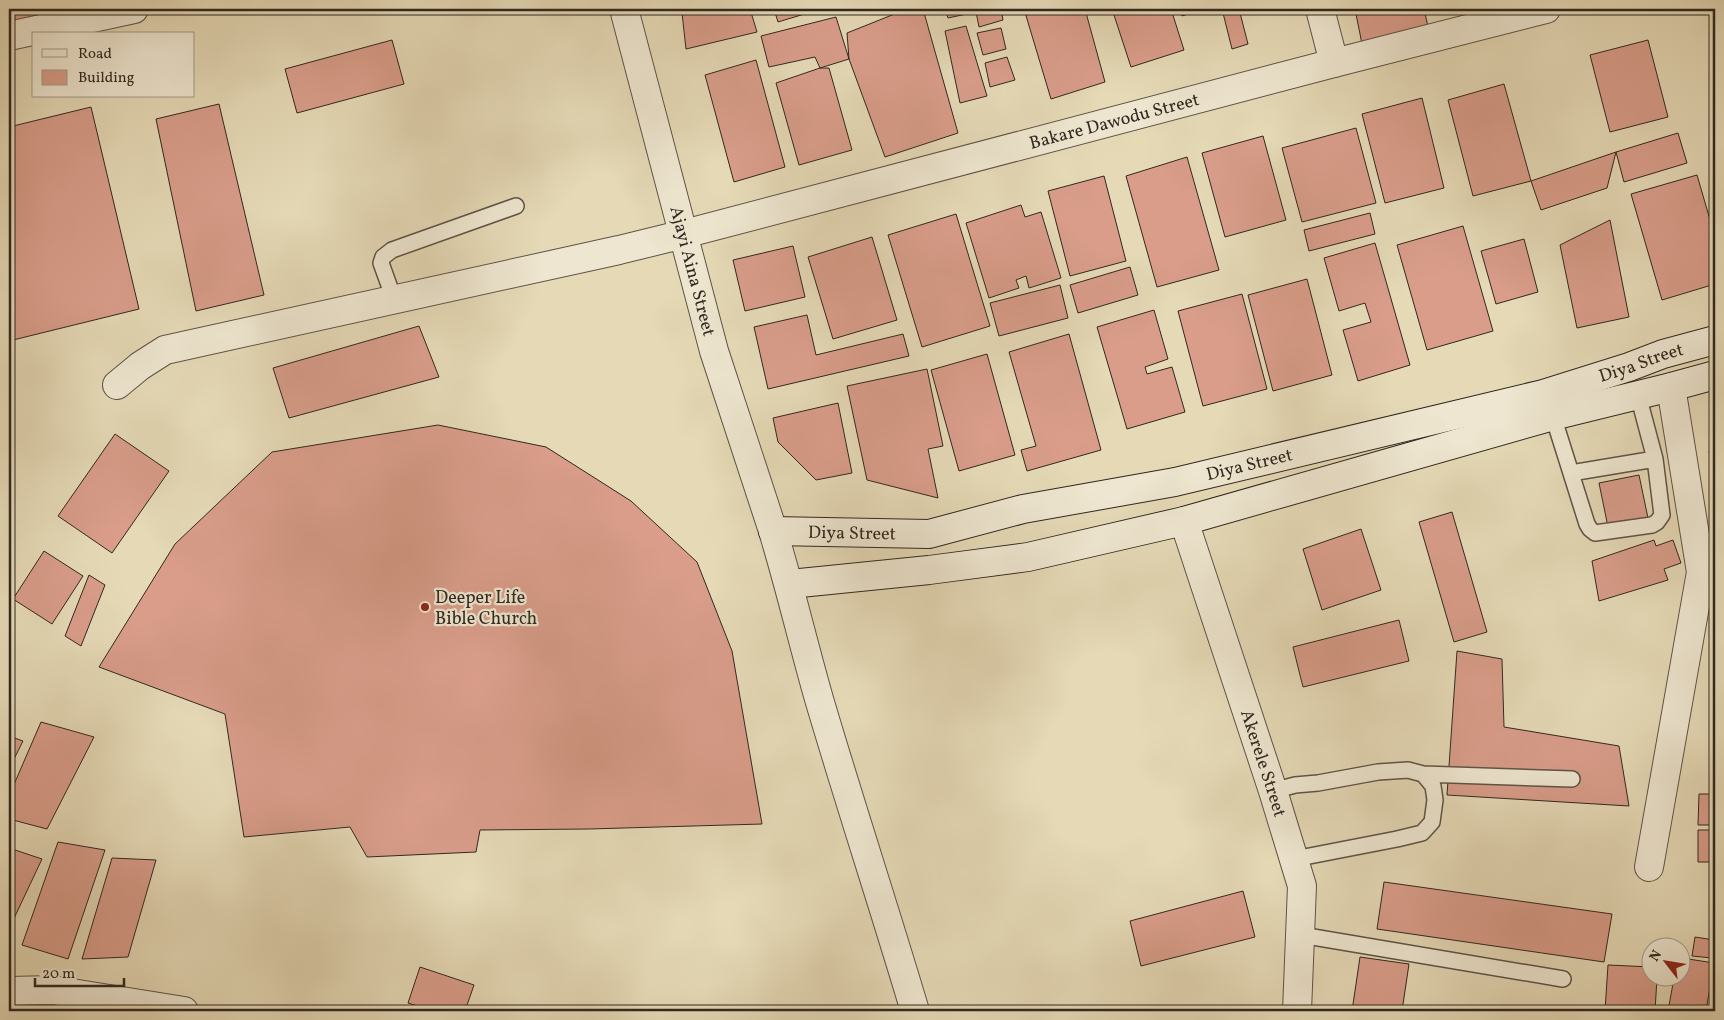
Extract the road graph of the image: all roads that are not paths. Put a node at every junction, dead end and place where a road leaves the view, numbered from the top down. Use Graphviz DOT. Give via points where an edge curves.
graph roads {
  1 [pos="134,9"];
  2 [pos="624,9"];
  3 [pos="1320,9"];
  4 [pos="1546,9"];
  5 [pos="9,36"];
  6 [pos="1334,63"];
  7 [pos="516,206"];
  8 [pos="684,234"];
  9 [pos="394,299"];
  10 [pos="1715,340"];
  11 [pos="1715,374"];
  12 [pos="117,385"];
  13 [pos="1671,387"];
  14 [pos="1638,395"];
  15 [pos="1553,416"];
  16 [pos="1655,459"];
  17 [pos="1571,473"];
  18 [pos="1184,521"];
  19 [pos="773,531"];
  20 [pos="790,584"];
  21 [pos="1423,774"];
  22 [pos="1572,779"];
  23 [pos="1273,791"];
  24 [pos="1294,859"];
  25 [pos="1649,867"];
  26 [pos="1301,935"];
  27 [pos="1564,979"];
  28 [pos="9,991"];
  29 [pos="177,1011"];
  30 [pos="915,1011"];
  31 [pos="1297,1011"];
  1 -- 5 [label="street"];
  2 -- 8 [label="street, Ajayi Aina Street"];
  3 -- 6 [label="street"];
  4 -- 6 [label="street, Bakare Dawodu Street"];
  6 -- 8 [label="street, Bakare Dawodu Street"];
  7 -- 9 [label="lane" via="392,250 383,257 382,264"];
  8 -- 9 [label="street, Bakare Dawodu Street"];
  8 -- 19 [label="street, Ajayi Aina Street" via="714,351"];
  9 -- 12 [label="street, Bakare Dawodu Street" via="166,350"];
  10 -- 19 [label="street, Diya Street" via="1543,394 1174,482 1023,509 929,534"];
  11 -- 13 [label="street, Diya Street"];
  13 -- 14 [label="street, Diya Street"];
  13 -- 25 [label="street" via="1701,572"];
  14 -- 15 [label="street, Diya Street"];
  14 -- 16 [label="lane"];
  15 -- 17 [label="lane"];
  15 -- 18 [label="street, Diya Street"];
  16 -- 17 [label="lane"];
  16 -- 17 [label="lane" via="1662,515 1652,525 1595,533 1587,524"];
  18 -- 20 [label="street, Diya Street" via="1028,557"];
  18 -- 23 [label="street, Akerele Street"];
  19 -- 20 [label="street, Ajayi Aina Street"];
  20 -- 30 [label="street, Ajayi Aina Street" via="819,697"];
  21 -- 22 [label="lane"];
  21 -- 23 [label="lane" via="1408,770 1378,772"];
  21 -- 24 [label="lane" via="1433,786 1435,800 1432,822 1422,833"];
  23 -- 24 [label="street, Akerele Street"];
  24 -- 26 [label="street, Akerele Street" via="1302,886"];
  26 -- 27 [label="lane"];
  26 -- 31 [label="street, Akerele Street"];
  28 -- 29 [label="street" via="53,990"];
}
